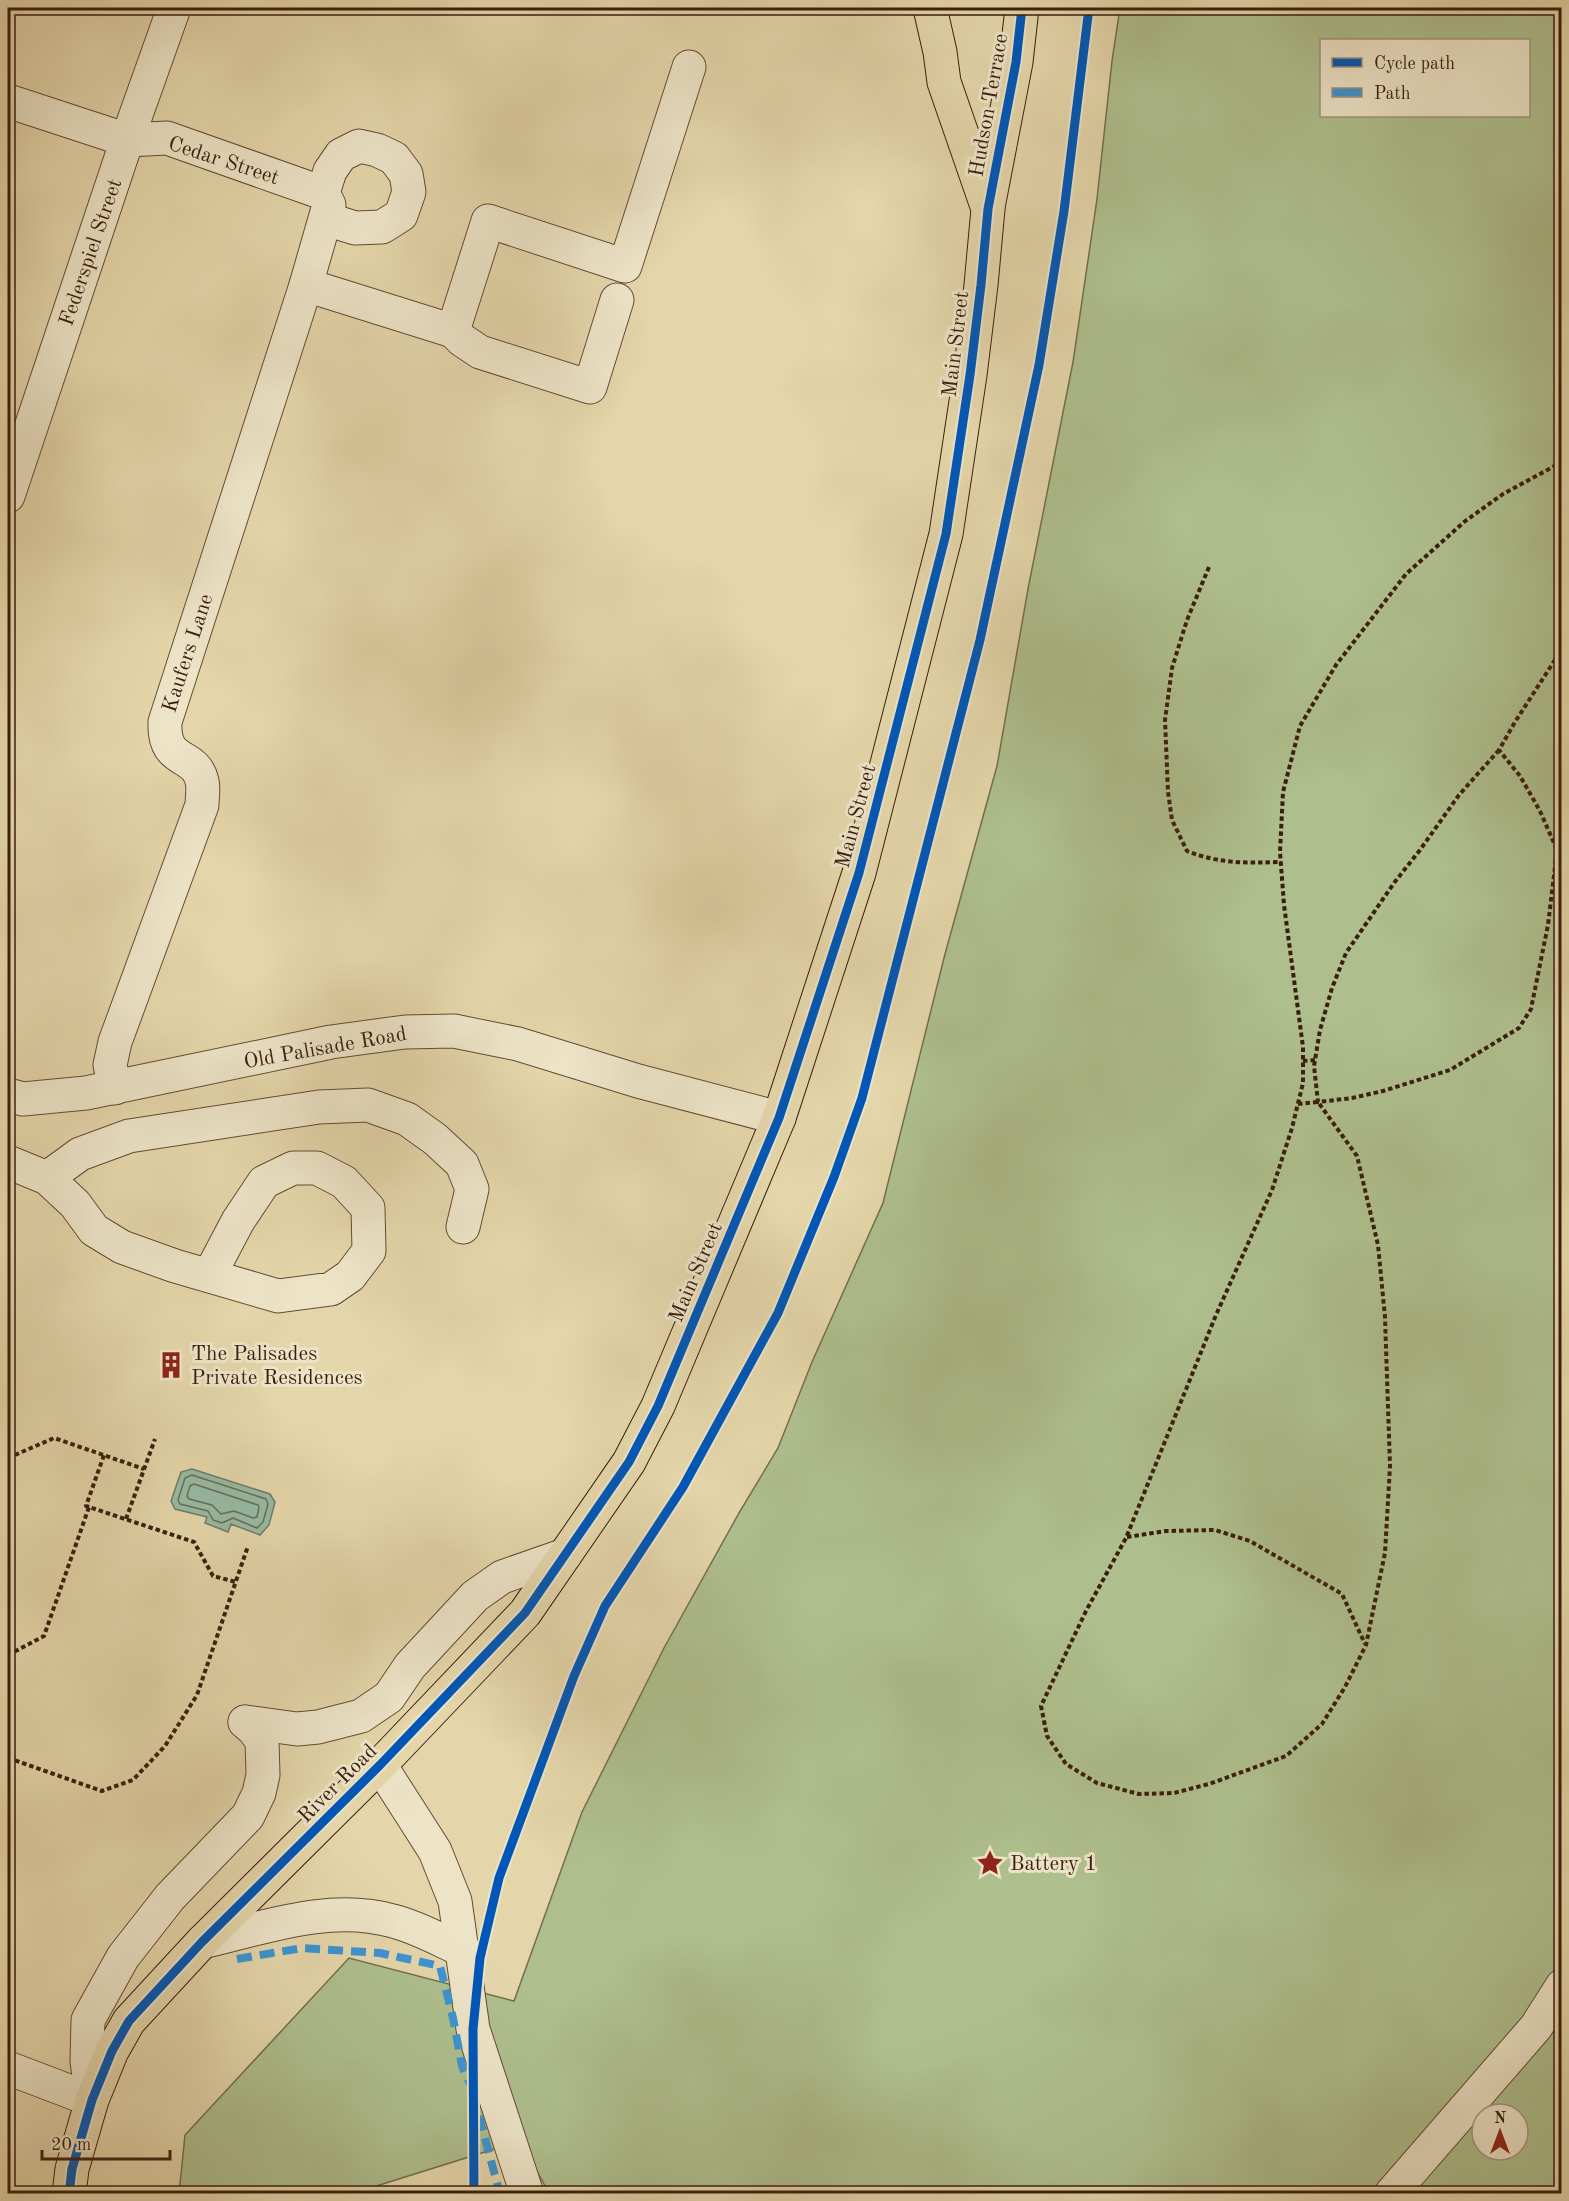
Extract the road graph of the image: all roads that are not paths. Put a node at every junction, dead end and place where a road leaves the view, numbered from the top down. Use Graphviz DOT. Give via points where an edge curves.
graph roads {
  1 [pos="174,8"];
  2 [pos="930,8"];
  3 [pos="1022,8"];
  4 [pos="689,67"];
  5 [pos="8,101"];
  6 [pos="127,140"];
  7 [pos="326,206"];
  8 [pos="988,209"];
  9 [pos="306,285"];
  10 [pos="617,300"];
  11 [pos="453,330"];
  12 [pos="8,496"];
  13 [pos="115,1088"];
  14 [pos="8,1095"];
  15 [pos="779,1118"];
  16 [pos="8,1162"];
  17 [pos="47,1178"];
  18 [pos="463,1227"];
  19 [pos="209,1276"];
  20 [pos="658,1406"];
  21 [pos="565,1555"];
  22 [pos="380,1765"];
  23 [pos="202,1942"];
  24 [pos="462,1950"];
  25 [pos="1562,1986"];
  26 [pos="8,2067"];
  27 [pos="92,2100"];
  28 [pos="69,2193"];
  29 [pos="527,2193"];
  30 [pos="1391,2193"];
  1 -- 6 [label="street, Federspiel Street"];
  2 -- 8 [label="main road, Main Street" via="944,82"];
  3 -- 8 [label="main road, Hudson Terrace" via="1016,62"];
  4 -- 11 [label="street" via="625,266 488,221"];
  5 -- 6 [label="street, Cedar Street"];
  6 -- 7 [label="street, Cedar Street" via="166,138"];
  6 -- 12 [label="street, Federspiel Street"];
  7 -- 9 [label="street, Kaufers Lane"];
  8 -- 15 [label="main road, Main Street" via="970,375 946,534 859,873"];
  9 -- 11 [label="street"];
  9 -- 13 [label="street, Kaufers Lane" via="165,722 168,745 174,754 197,769 202,780 202,805 115,1042 110,1065"];
  10 -- 11 [label="street" via="590,387 480,352"];
  13 -- 14 [label="street, Old Palisade Road" via="23,1099"];
  13 -- 15 [label="street, Old Palisade Road" via="332,1042 405,1032 454,1031 518,1044"];
  15 -- 20 [label="main road, Main Street"];
  16 -- 17 [label="street"];
  17 -- 18 [label="street" via="80,1154 129,1136 318,1107 368,1105 407,1119 462,1164 472,1189"];
  17 -- 19 [label="street" via="75,1204 94,1230 133,1251"];
  19 -- 19 [label="street" via="278,1296 332,1289 350,1276 369,1251 368,1208 344,1182 317,1168 293,1168 264,1182"];
  20 -- 21 [label="main road, River Road" via="629,1462"];
  21 -- 22 [label="main road, River Road" via="525,1613"];
  21 -- 27 [label="street" via="502,1577 475,1596 410,1666 389,1697 361,1716 297,1729 245,1722 262,1741 259,1793 248,1816 170,1897 123,1957 88,2020 87,2061"];
  22 -- 23 [label="main road, River Road"];
  22 -- 24 [label="street" via="435,1851 455,1901"];
  23 -- 24 [label="street" via="313,1916 351,1914 393,1921"];
  23 -- 27 [label="main road, River Road" via="129,2021"];
  24 -- 29 [label="street" via="473,2029"];
  25 -- 30 [label="street" via="1536,2026"];
  26 -- 27 [label="street"];
  27 -- 28 [label="main road, River Road"];
}
